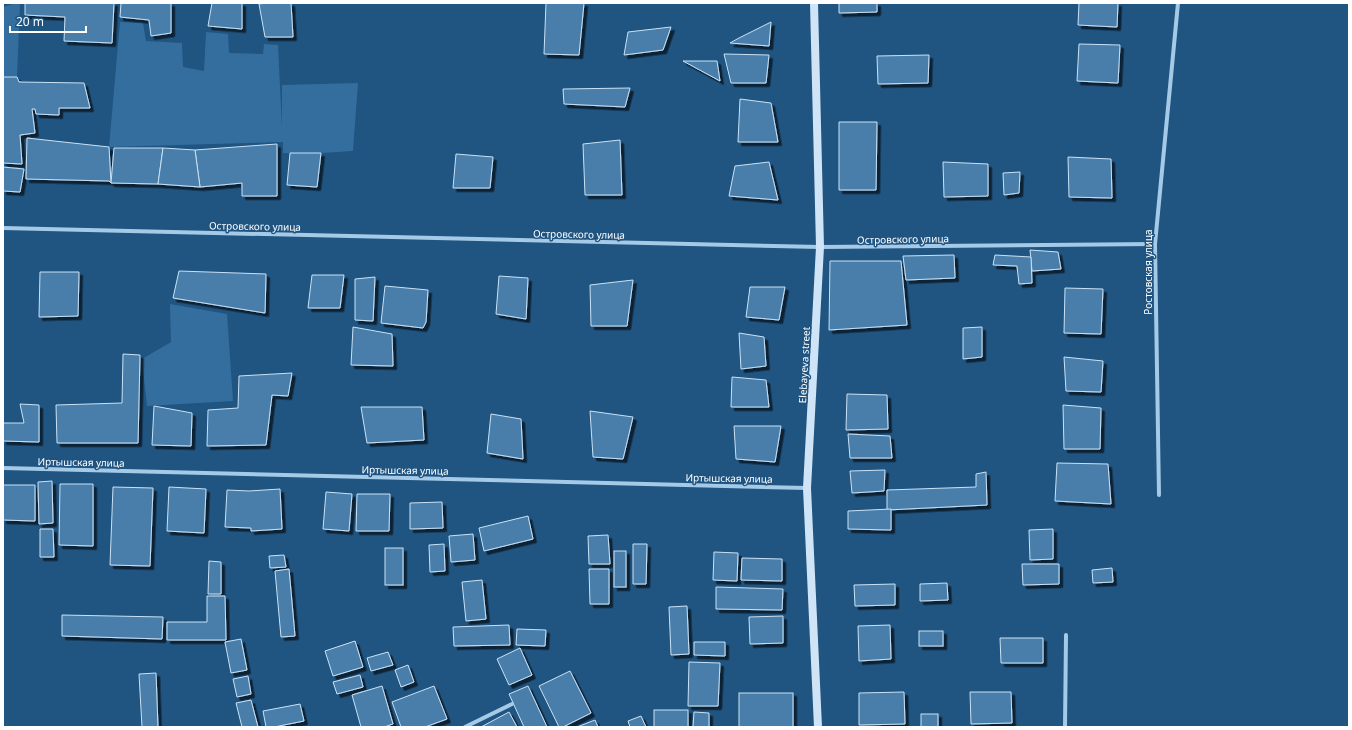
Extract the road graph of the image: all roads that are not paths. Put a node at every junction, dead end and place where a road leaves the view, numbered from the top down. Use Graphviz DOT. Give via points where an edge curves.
graph roads {
  1 [pos="814,3"];
  2 [pos="1178,3"];
  3 [pos="3,228"];
  4 [pos="1155,244"];
  5 [pos="820,247"];
  6 [pos="3,468"];
  7 [pos="807,488"];
  8 [pos="1159,495"];
  9 [pos="1066,635"];
  10 [pos="512,704"];
  11 [pos="465,727"];
  12 [pos="818,727"];
  13 [pos="1065,727"];
  1 -- 5 [label="main road, Elebayeva street"];
  2 -- 4 [label="street, Ростовская улица"];
  3 -- 5 [label="street, Островского улица"];
  4 -- 5 [label="street, Островского улица"];
  4 -- 8 [label="street, Ростовская улица"];
  5 -- 7 [label="main road, Elebayeva street"];
  6 -- 7 [label="street, Иртышская улица"];
  7 -- 12 [label="main road, Elebayeva street"];
  9 -- 13 [label="street"];
  10 -- 11 [label="street"];
}
